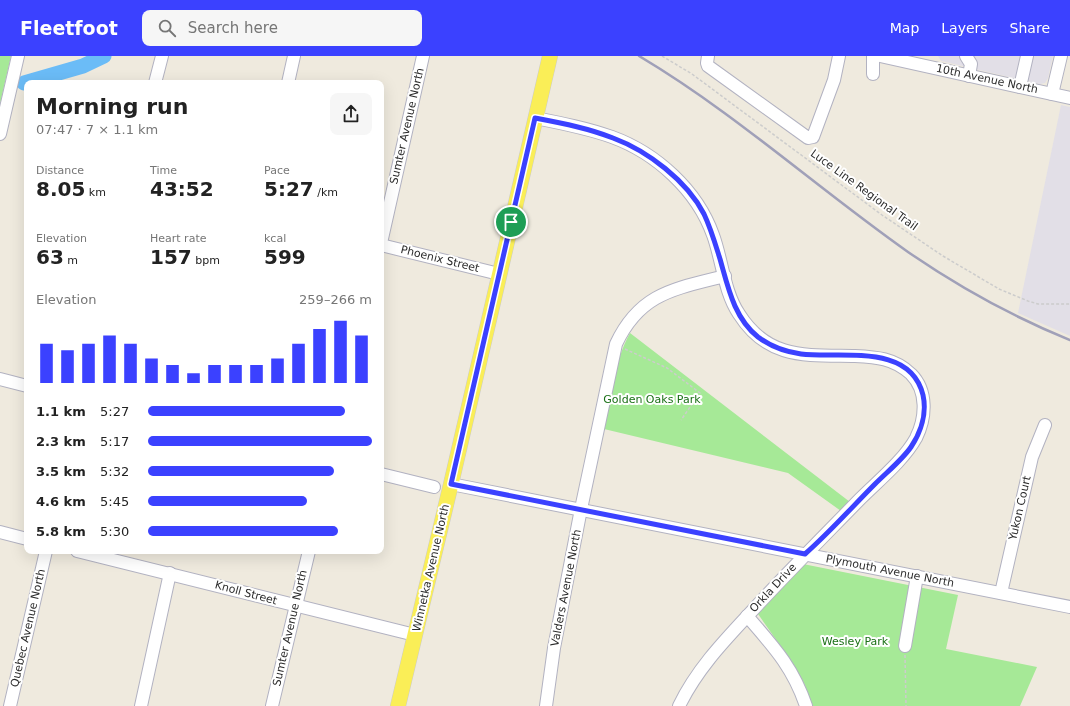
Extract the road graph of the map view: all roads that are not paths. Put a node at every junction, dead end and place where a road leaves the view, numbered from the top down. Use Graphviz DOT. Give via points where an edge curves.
graph roads {
  1 [pos="18,56"];
  2 [pos="162,56"];
  3 [pos="294,56"];
  4 [pos="423,56"];
  5 [pos="550,56"];
  6 [pos="708,56"];
  7 [pos="839,56"];
  8 [pos="873,56"];
  9 [pos="880,56"];
  10 [pos="966,56"];
  11 [pos="1027,56"];
  12 [pos="1064,58"];
  13 [pos="928,61"];
  14 [pos="873,74"];
  15 [pos="969,76"];
  16 [pos="156,80"];
  17 [pos="289,80"];
  18 [pos="1020,87"];
  19 [pos="1052,94"];
  20 [pos="1070,98"];
  21 [pos="535,118"];
  22 [pos="0,134"];
  23 [pos="384,231"];
  24 [pos="384,245"];
  25 [pos="499,274"];
  26 [pos="725,276"];
  27 [pos="0,379"];
  28 [pos="24,385"];
  29 [pos="1045,426"];
  30 [pos="384,475"];
  31 [pos="451,484"];
  32 [pos="434,487"];
  33 [pos="581,509"];
  34 [pos="0,532"];
  35 [pos="24,538"];
  36 [pos="45,554"];
  37 [pos="90,554"];
  38 [pos="308,554"];
  39 [pos="805,554"];
  40 [pos="170,573"];
  41 [pos="917,576"];
  42 [pos="1001,593"];
  43 [pos="295,606"];
  44 [pos="1070,606"];
  45 [pos="747,616"];
  46 [pos="415,635"];
  47 [pos="905,646"];
  48 [pos="10,706"];
  49 [pos="141,706"];
  50 [pos="272,706"];
  51 [pos="398,706"];
  52 [pos="546,706"];
  53 [pos="678,706"];
  54 [pos="806,706"];
  1 -- 22 [label="street"];
  2 -- 16 [label="street"];
  3 -- 17 [label="street"];
  4 -- 23 [label="street, Sumter Avenue North"];
  5 -- 21 [label="main road, Winnetka Avenue North"];
  6 -- 7 [label="street" via="708,66 808,138 813,137 834,80"];
  8 -- 14 [label="street"];
  9 -- 13 [label="street, 10th Avenue North"];
  10 -- 15 [label="street" via="971,64"];
  11 -- 18 [label="street"];
  12 -- 19 [label="street"];
  13 -- 15 [label="street, 10th Avenue North"];
  15 -- 18 [label="street, 10th Avenue North"];
  18 -- 19 [label="street, 10th Avenue North"];
  19 -- 20 [label="street, 10th Avenue North"];
  21 -- 25 [label="main road, Winnetka Avenue North"];
  21 -- 26 [label="street, Orkla Drive" via="613,137 654,160 672,175 703,212 713,234"];
  24 -- 25 [label="street, Phoenix Street"];
  25 -- 31 [label="main road, Winnetka Avenue North"];
  26 -- 33 [label="street, Valders Avenue North" via="664,293 635,314 624,328 616,344"];
  26 -- 39 [label="street, Orkla Drive" via="740,316 758,336 772,345 802,355 886,358 910,373 918,382 923,395 922,423 910,448"];
  27 -- 28 [label="street"];
  29 -- 42 [label="street, Yukon Court" via="1032,458"];
  30 -- 32 [label="street"];
  31 -- 33 [label="street, Plymouth Avenue North"];
  31 -- 46 [label="main road, Winnetka Avenue North"];
  33 -- 39 [label="street, Plymouth Avenue North"];
  33 -- 52 [label="street, Valders Avenue North" via="554,648"];
  34 -- 35 [label="street"];
  36 -- 48 [label="street, Quebec Avenue North"];
  37 -- 40 [label="street, Knoll Street"];
  38 -- 43 [label="street, Sumter Avenue North"];
  39 -- 41 [label="street, Plymouth Avenue North"];
  39 -- 45 [label="street, Orkla Drive"];
  40 -- 43 [label="street, Knoll Street"];
  40 -- 49 [label="street"];
  41 -- 42 [label="street, Plymouth Avenue North"];
  41 -- 47 [label="street"];
  42 -- 44 [label="street, Plymouth Avenue North"];
  43 -- 46 [label="street, Knoll Street"];
  43 -- 50 [label="street, Sumter Avenue North"];
  45 -- 53 [label="street, Orkla Drive" via="702,666"];
  45 -- 54 [label="street" via="788,665 800,686"];
  46 -- 51 [label="main road, Winnetka Avenue North"];
}
